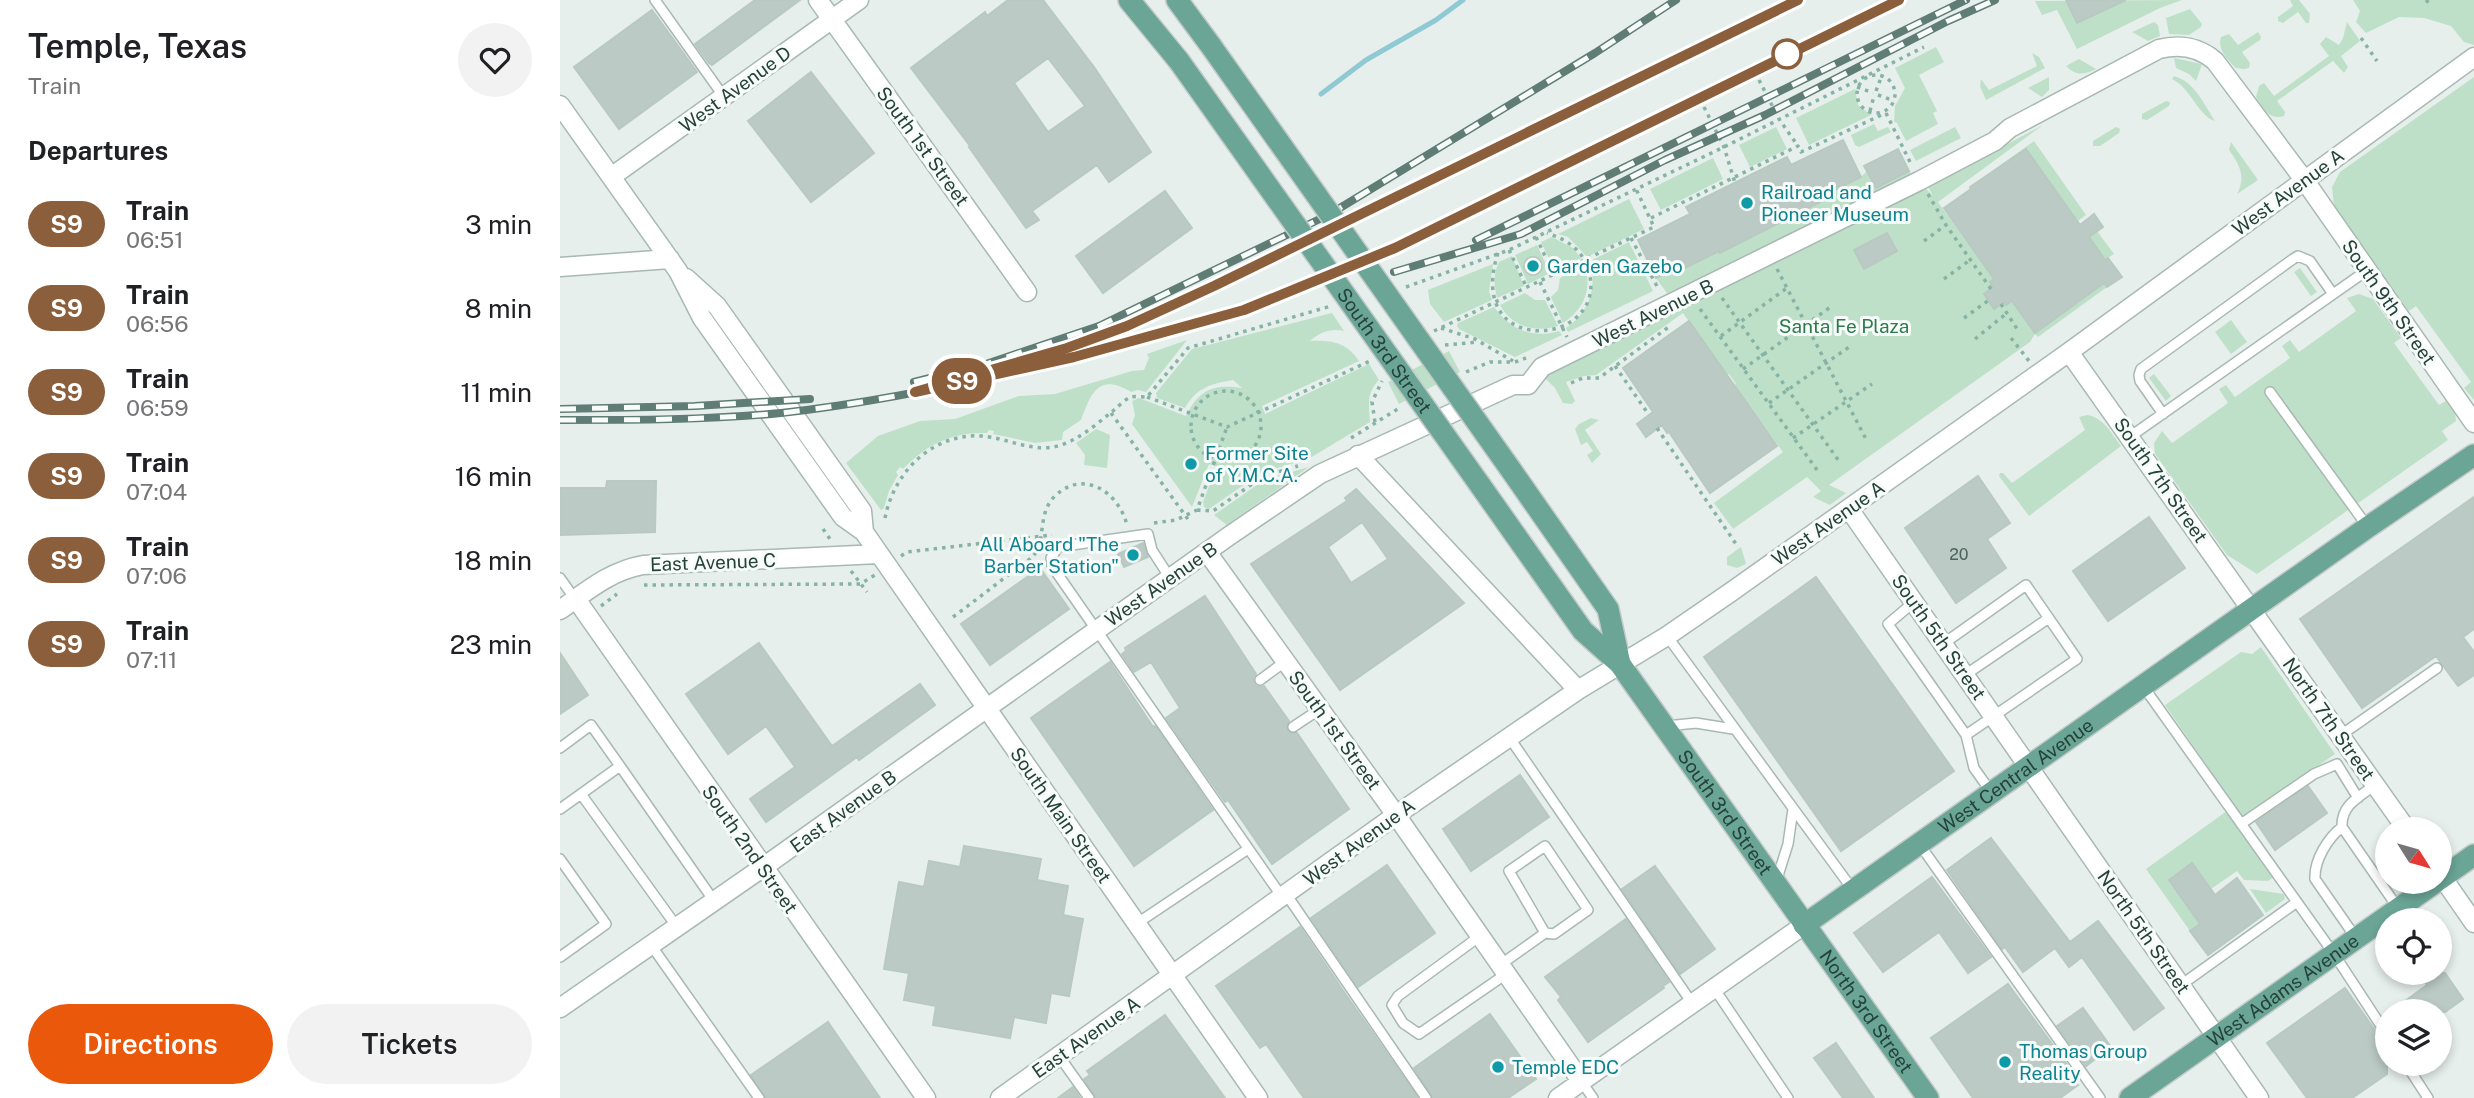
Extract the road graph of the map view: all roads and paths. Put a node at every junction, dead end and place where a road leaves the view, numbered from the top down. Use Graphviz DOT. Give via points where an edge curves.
graph roads {
  1 [pos="655,0"];
  2 [pos="818,0"];
  3 [pos="859,0"];
  4 [pos="1129,0"];
  5 [pos="1177,0"];
  6 [pos="832,19"];
  7 [pos="2361,38"];
  8 [pos="2474,57"];
  9 [pos="2378,61"];
  10 [pos="1882,75"];
  11 [pos="1759,80"];
  12 [pos="1857,87"];
  13 [pos="1875,94"];
  14 [pos="724,97"];
  15 [pos="1894,100"];
  16 [pos="560,106"];
  17 [pos="1704,107"];
  18 [pos="1870,112"];
  19 [pos="1885,112"];
  20 [pos="1798,146"];
  21 [pos="1916,174"];
  22 [pos="611,177"];
  23 [pos="1734,177"];
  24 [pos="2305,181"];
  25 [pos="1735,183"];
  26 [pos="1924,189"];
  27 [pos="1651,218"];
  28 [pos="1946,225"];
  29 [pos="1546,233"];
  30 [pos="1536,237"];
  31 [pos="1631,238"];
  32 [pos="1924,241"];
  33 [pos="1509,250"];
  34 [pos="1498,253"];
  35 [pos="1770,254"];
  36 [pos="1970,260"];
  37 [pos="674,265"];
  38 [pos="560,267"];
  39 [pos="2366,271"];
  40 [pos="1554,275"];
  41 [pos="1944,279"];
  42 [pos="1540,282"];
  43 [pos="1527,288"];
  44 [pos="1787,288"];
  45 [pos="1991,289"];
  46 [pos="1027,292"];
  47 [pos="1660,292"];
  48 [pos="1718,293"];
  49 [pos="2333,294"];
  50 [pos="1989,300"];
  51 [pos="2001,304"];
  52 [pos="1697,305"];
  53 [pos="1832,306"];
  54 [pos="2007,313"];
  55 [pos="1964,318"];
  56 [pos="1677,320"];
  57 [pos="1740,322"];
  58 [pos="1807,325"];
  59 [pos="1562,327"];
  60 [pos="1441,328"];
  61 [pos="2020,331"];
  62 [pos="1720,336"];
  63 [pos="1567,338"];
  64 [pos="2011,338"];
  65 [pos="1975,339"];
  66 [pos="1852,345"];
  67 [pos="2069,352"];
  68 [pos="1763,356"];
  69 [pos="1515,362"];
  70 [pos="1826,363"];
  71 [pos="2031,364"];
  72 [pos="1615,366"];
  73 [pos="1743,369"];
  74 [pos="1570,383"];
  75 [pos="1872,384"];
  76 [pos="1788,390"];
  77 [pos="2270,391"];
  78 [pos="1847,402"];
  79 [pos="1769,403"];
  80 [pos="1111,413"];
  81 [pos="2163,414"];
  82 [pos="1649,415"];
  83 [pos="2474,423"];
  84 [pos="1813,425"];
  85 [pos="1227,427"];
  86 [pos="1657,428"];
  87 [pos="2131,436"];
  88 [pos="1793,438"];
  89 [pos="1867,441"];
  90 [pos="1358,454"];
  91 [pos="2474,455"];
  92 [pos="1215,459"];
  93 [pos="1839,461"];
  94 [pos="1820,474"];
  95 [pos="1849,509"];
  96 [pos="1186,515"];
  97 [pos="1190,522"];
  98 [pos="1152,523"];
  99 [pos="1115,527"];
  100 [pos="2368,527"];
  101 [pos="1052,535"];
  102 [pos="1040,536"];
  103 [pos="1736,544"];
  104 [pos="1207,552"];
  105 [pos="905,553"];
  106 [pos="879,554"];
  107 [pos="853,574"];
  108 [pos="560,578"];
  109 [pos="1170,578"];
  110 [pos="866,581"];
  111 [pos="860,584"];
  112 [pos="642,585"];
  113 [pos="625,590"];
  114 [pos="866,592"];
  115 [pos="576,599"];
  116 [pos="1914,602"];
  117 [pos="606,604"];
  118 [pos="2252,609"];
  119 [pos="560,610"];
  120 [pos="953,617"];
  121 [pos="2049,618"];
  122 [pos="1097,629"];
  123 [pos="1667,636"];
  124 [pos="1943,644"];
  125 [pos="1286,661"];
  126 [pos="1620,664"];
  127 [pos="2437,668"];
  128 [pos="1965,675"];
  129 [pos="1260,680"];
  130 [pos="2143,686"];
  131 [pos="1578,690"];
  132 [pos="986,708"];
  133 [pos="1320,709"];
  134 [pos="1994,715"];
  135 [pos="1663,726"];
  136 [pos="1293,727"];
  137 [pos="1733,729"];
  138 [pos="1966,735"];
  139 [pos="2341,735"];
  140 [pos="1509,737"];
  141 [pos="560,748"];
  142 [pos="621,766"];
  143 [pos="2029,766"];
  144 [pos="2375,785"];
  145 [pos="1992,793"];
  146 [pos="581,794"];
  147 [pos="2358,798"];
  148 [pos="560,809"];
  149 [pos="1793,809"];
  150 [pos="1396,815"];
  151 [pos="2398,817"];
  152 [pos="2241,824"];
  153 [pos="2342,827"];
  154 [pos="1919,844"];
  155 [pos="1248,849"];
  156 [pos="2474,855"];
  157 [pos="560,859"];
  158 [pos="762,868"];
  159 [pos="2452,869"];
  160 [pos="1775,884"];
  161 [pos="1853,890"];
  162 [pos="2418,894"];
  163 [pos="2451,894"];
  164 [pos="1284,896"];
  165 [pos="714,901"];
  166 [pos="2297,902"];
  167 [pos="2399,908"];
  168 [pos="2474,923"];
  169 [pos="1136,924"];
  170 [pos="1804,925"];
  171 [pos="2375,925"];
  172 [pos="677,927"];
  173 [pos="1545,933"];
  174 [pos="1480,936"];
  175 [pos="2356,939"];
  176 [pos="651,945"];
  177 [pos="2334,954"];
  178 [pos="560,957"];
  179 [pos="1503,970"];
  180 [pos="1173,976"];
  181 [pos="2181,985"];
  182 [pos="1714,988"];
  183 [pos="1692,1003"];
  184 [pos="560,1008"];
  185 [pos="2375,1017"];
  186 [pos="2217,1037"];
  187 [pos="1059,1056"];
  188 [pos="1912,1075"];
  189 [pos="2414,1076"];
  190 [pos="1581,1082"];
  191 [pos="759,1098"];
  192 [pos="926,1098"];
  193 [pos="1000,1098"];
  194 [pos="1089,1098"];
  195 [pos="1258,1098"];
  196 [pos="1426,1098"];
  197 [pos="1558,1098"];
  198 [pos="1593,1098"];
  199 [pos="1788,1098"];
  200 [pos="1916,1098"];
  201 [pos="1928,1098"];
  202 [pos="2100,1098"];
  203 [pos="2130,1098"];
  204 [pos="2259,1098"];
  205 [pos="2428,1098"];
  1 -- 14 [label="lane"];
  2 -- 6 [label="street, South 1st Street"];
  3 -- 6 [label="street, West Avenue D"];
  4 -- 126 [label="main road, South 3rd Street, bridge" via="1179,61 1583,631"];
  5 -- 126 [label="main road, South 3rd Street, bridge" via="1608,609"];
  6 -- 14 [label="street, West Avenue D"];
  6 -- 46 [label="street, South 1st Street"];
  7 -- 9 [label="path"];
  8 -- 24 [label="street, West Avenue A"];
  10 -- 12 [label="path" via="1871,74"];
  10 -- 13 [label="path"];
  10 -- 15 [label="path" via="1893,84"];
  11 -- 20 [label="path"];
  12 -- 13 [label="path"];
  12 -- 18 [label="path" via="1861,107"];
  13 -- 15 [label="path"];
  13 -- 18 [label="path"];
  14 -- 22 [label="street, West Avenue D"];
  15 -- 19 [label="path"];
  16 -- 22 [label="street, South Main Street"];
  17 -- 23 [label="path"];
  18 -- 19 [label="path"];
  19 -- 20 [label="path" via="1801,152"];
  19 -- 21 [label="path"];
  20 -- 23 [label="path"];
  22 -- 37 [label="street, South Main Street"];
  23 -- 25 [label="path"];
  23 -- 27 [label="path"];
  24 -- 35 [label="street, West Avenue B" via="2215,61 2198,50 2168,47 2149,53 1919,181"];
  24 -- 39 [label="street, South 9th Street"];
  24 -- 67 [label="street, West Avenue A"];
  26 -- 28 [label="path"];
  28 -- 32 [label="path"];
  28 -- 36 [label="path"];
  29 -- 59 [label="path" via="1577,249 1590,277 1584,307"];
  30 -- 40 [label="path"];
  31 -- 47 [label="path"];
  33 -- 43 [label="path"];
  34 -- 59 [label="path" via="1492,291 1505,317 1532,332"];
  35 -- 44 [label="path"];
  35 -- 90 [label="street, West Avenue B" via="1542,367 1528,384 1513,385"];
  36 -- 41 [label="path"];
  36 -- 45 [label="path"];
  37 -- 38 [label="street"];
  37 -- 106 [label="street, South Main Street" via="702,318 843,517 864,532"];
  39 -- 49 [label="lane"];
  39 -- 83 [label="street, South 9th Street"];
  42 -- 59 [label="path"];
  44 -- 57 [label="path"];
  44 -- 58 [label="path"];
  48 -- 57 [label="path"];
  49 -- 81 [label="lane"];
  49 -- 81 [label="lane" via="2307,259 2292,259 2141,369 2140,381"];
  50 -- 55 [label="path"];
  51 -- 54 [label="path"];
  52 -- 62 [label="path"];
  53 -- 58 [label="path"];
  54 -- 61 [label="path"];
  54 -- 65 [label="path"];
  56 -- 72 [label="path"];
  57 -- 62 [label="path"];
  57 -- 68 [label="path"];
  58 -- 68 [label="path"];
  58 -- 70 [label="path"];
  59 -- 63 [label="path"];
  60 -- 69 [label="path" via="1475,339"];
  62 -- 73 [label="path"];
  64 -- 71 [label="path"];
  66 -- 70 [label="path"];
  67 -- 87 [label="street, South 7th Street"];
  67 -- 95 [label="street, West Avenue A"];
  68 -- 73 [label="path"];
  68 -- 76 [label="path"];
  70 -- 76 [label="path"];
  70 -- 78 [label="path"];
  72 -- 74 [label="path" via="1599,378"];
  72 -- 82 [label="path"];
  73 -- 79 [label="path"];
  75 -- 78 [label="path"];
  76 -- 79 [label="path"];
  76 -- 84 [label="path"];
  77 -- 100 [label="lane"];
  78 -- 84 [label="path"];
  78 -- 89 [label="path"];
  79 -- 88 [label="path"];
  80 -- 96 [label="path"];
  81 -- 87 [label="lane"];
  84 -- 88 [label="path"];
  84 -- 93 [label="path"];
  85 -- 92 [label="path"];
  86 -- 103 [label="path"];
  87 -- 118 [label="street, South 7th Street"];
  88 -- 94 [label="path"];
  90 -- 104 [label="street, West Avenue B" via="1320,474"];
  90 -- 131 [label="street"];
  91 -- 100 [label="main road, West Central Avenue"];
  92 -- 92 [label="path" via="1205,454 1193,436 1193,414 1208,396 1231,391 1252,402 1259,412 1261,435 1248,454 1227,461"];
  92 -- 96 [label="path" via="1197,510"];
  95 -- 116 [label="street, South 5th Street"];
  95 -- 123 [label="street, West Avenue A"];
  96 -- 97 [label="path"];
  96 -- 98 [label="path"];
  99 -- 102 [label="path" via="1128,526 1112,496 1094,486 1072,485 1047,507"];
  100 -- 118 [label="main road, West Central Avenue"];
  101 -- 102 [label="path"];
  102 -- 105 [label="path"];
  102 -- 120 [label="path" via="1036,554"];
  104 -- 109 [label="street, West Avenue B"];
  104 -- 125 [label="street, South 1st Street"];
  106 -- 115 [label="street, East Avenue C" via="629,567"];
  106 -- 132 [label="street, South Main Street"];
  107 -- 111 [label="path"];
  108 -- 115 [label="lane"];
  109 -- 122 [label="street, West Avenue B"];
  109 -- 122 [label="lane" via="1152,550 1148,534 1058,547 1052,565"];
  110 -- 111 [label="path"];
  111 -- 112 [label="path"];
  111 -- 114 [label="path"];
  113 -- 117 [label="path"];
  115 -- 119 [label="street, East Avenue C"];
  115 -- 158 [label="street, South 2nd Street"];
  116 -- 124 [label="street, South 5th Street"];
  116 -- 138 [label="lane" via="1888,624"];
  118 -- 130 [label="main road, West Central Avenue"];
  118 -- 139 [label="street, North 7th Street"];
  121 -- 124 [label="lane" via="2026,585"];
  121 -- 128 [label="lane"];
  121 -- 134 [label="lane" via="2077,659"];
  122 -- 132 [label="street, West Avenue B"];
  122 -- 155 [label="lane"];
  123 -- 126 [label="street, West Avenue A"];
  123 -- 137 [label="lane"];
  124 -- 128 [label="street, South 5th Street"];
  125 -- 129 [label="lane"];
  125 -- 133 [label="street, South 1st Street"];
  126 -- 131 [label="street, West Avenue A"];
  126 -- 135 [label="main road, South 3rd Street"];
  127 -- 139 [label="lane"];
  128 -- 134 [label="street, South 5th Street"];
  130 -- 143 [label="main road, West Central Avenue"];
  130 -- 152 [label="lane"];
  131 -- 140 [label="street, West Avenue A"];
  132 -- 158 [label="street, East Avenue B"];
  132 -- 169 [label="street, South Main Street"];
  133 -- 136 [label="lane"];
  133 -- 150 [label="street, South 1st Street"];
  134 -- 138 [label="lane"];
  134 -- 143 [label="street, South 5th Street"];
  135 -- 137 [label="lane" via="1696,723"];
  135 -- 160 [label="main road, South 3rd Street"];
  137 -- 149 [label="lane"];
  138 -- 145 [label="lane" via="1974,768"];
  139 -- 144 [label="street, North 7th Street"];
  140 -- 150 [label="street, West Avenue A"];
  140 -- 183 [label="lane"];
  141 -- 142 [label="lane" via="591,725"];
  142 -- 146 [label="lane"];
  142 -- 165 [label="lane"];
  143 -- 145 [label="main road, West Central Avenue"];
  143 -- 181 [label="street, North 5th Street"];
  144 -- 147 [label="lane"];
  144 -- 151 [label="street, North 7th Street"];
  145 -- 154 [label="main road, West Central Avenue"];
  146 -- 148 [label="lane"];
  146 -- 172 [label="lane"];
  147 -- 152 [label="lane" via="2337,764 2314,774"];
  147 -- 153 [label="lane" via="2346,807"];
  149 -- 160 [label="lane"];
  149 -- 161 [label="lane"];
  150 -- 164 [label="street, West Avenue A"];
  150 -- 174 [label="street, South 1st Street"];
  152 -- 166 [label="lane"];
  153 -- 167 [label="lane"];
  153 -- 175 [label="lane" via="2329,837 2315,879"];
  154 -- 161 [label="main road, West Central Avenue"];
  154 -- 202 [label="lane"];
  155 -- 164 [label="lane"];
  155 -- 169 [label="lane"];
  156 -- 159 [label="main road, West Adams Avenue"];
  157 -- 178 [label="lane" via="606,924"];
  158 -- 165 [label="street, East Avenue B"];
  158 -- 192 [label="street, South 2nd Street"];
  160 -- 170 [label="main road, South 3rd Street"];
  161 -- 170 [label="main road, West Central Avenue"];
  162 -- 167 [label="main road, West Adams Avenue"];
  163 -- 168 [label="street"];
  164 -- 180 [label="street, West Avenue A"];
  164 -- 196 [label="lane"];
  165 -- 172 [label="street, East Avenue B"];
  166 -- 177 [label="lane"];
  166 -- 181 [label="lane"];
  169 -- 180 [label="street, South Main Street"];
  170 -- 182 [label="street, West Central Avenue"];
  170 -- 188 [label="main road, North 3rd Street"];
  171 -- 175 [label="main road, West Adams Avenue"];
  172 -- 176 [label="street, East Avenue B"];
  173 -- 173 [label="lane" via="1554,934 1588,910 1545,846 1509,871"];
  173 -- 179 [label="lane"];
  174 -- 179 [label="street, South 1st Street"];
  174 -- 179 [label="lane" via="1398,996 1392,1005 1403,1023 1419,1034"];
  175 -- 177 [label="main road, West Adams Avenue"];
  176 -- 184 [label="street, East Avenue B"];
  176 -- 191 [label="lane"];
  177 -- 185 [label="lane"];
  177 -- 186 [label="main road, West Adams Avenue"];
  179 -- 190 [label="street, South 1st Street"];
  180 -- 187 [label="street, East Avenue A"];
  180 -- 195 [label="street, South Main Street"];
  181 -- 186 [label="street, North 5th Street"];
  182 -- 183 [label="street, West Central Avenue"];
  182 -- 199 [label="lane"];
  183 -- 190 [label="street, West Central Avenue"];
  186 -- 203 [label="main road, West Adams Avenue"];
  186 -- 204 [label="street, North 5th Street"];
  187 -- 193 [label="street, East Avenue A"];
  187 -- 194 [label="lane"];
  188 -- 200 [label="main road"];
  188 -- 201 [label="main road, North 3rd Street"];
  189 -- 205 [label="lane"];
  190 -- 197 [label="street, West Central Avenue"];
  190 -- 198 [label="lane"];
}
